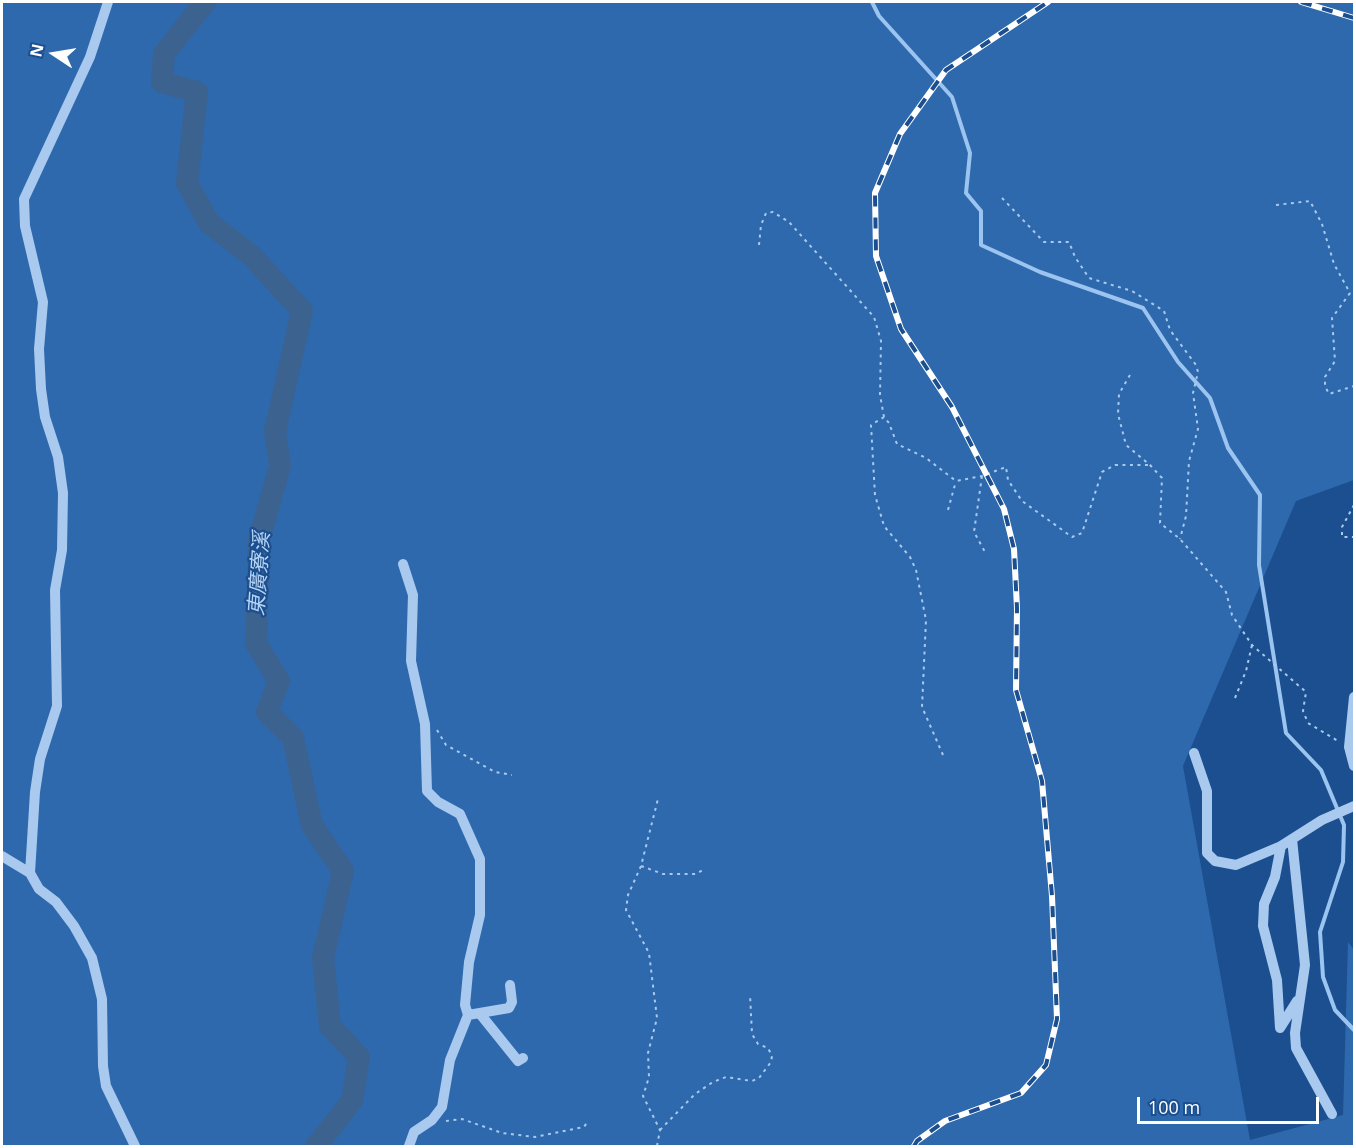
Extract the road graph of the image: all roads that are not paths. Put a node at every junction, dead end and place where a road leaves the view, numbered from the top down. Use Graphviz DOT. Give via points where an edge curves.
graph roads {
  1 [pos="108,2"];
  2 [pos="403,564"];
  3 [pos="1354,697"];
  4 [pos="1194,753"];
  5 [pos="1354,766"];
  6 [pos="1354,806"];
  7 [pos="1292,839"];
  8 [pos="1281,846"];
  9 [pos="2,856"];
  10 [pos="30,873"];
  11 [pos="510,985"];
  12 [pos="1299,998"];
  13 [pos="481,1015"];
  14 [pos="468,1016"];
  15 [pos="523,1058"];
  16 [pos="1332,1114"];
  17 [pos="135,1146"];
  18 [pos="409,1146"];
  1 -- 10 [label="street" via="90,57 24,199 25,226 43,302 40,389 63,493 62,550 55,590 57,706 40,759"];
  2 -- 14 [label="street" via="413,594 411,661 425,724 427,791 460,814 480,859 480,915 470,962 465,1005"];
  3 -- 5 [label="street" via="1348,747"];
  4 -- 8 [label="street" via="1207,791 1207,853 1215,861 1236,865"];
  6 -- 7 [label="street"];
  7 -- 8 [label="street"];
  7 -- 12 [label="street" via="1305,965"];
  8 -- 12 [label="street" via="1264,904 1263,926 1277,980 1280,1028"];
  9 -- 10 [label="street"];
  10 -- 17 [label="street" via="39,889 56,902 74,926 92,958 102,999 106,1086"];
  11 -- 13 [label="street" via="509,1008"];
  12 -- 16 [label="street" via="1296,1048"];
  13 -- 14 [label="street"];
  13 -- 15 [label="street" via="518,1060"];
  14 -- 18 [label="street" via="450,1060 442,1107 414,1132"];
}
